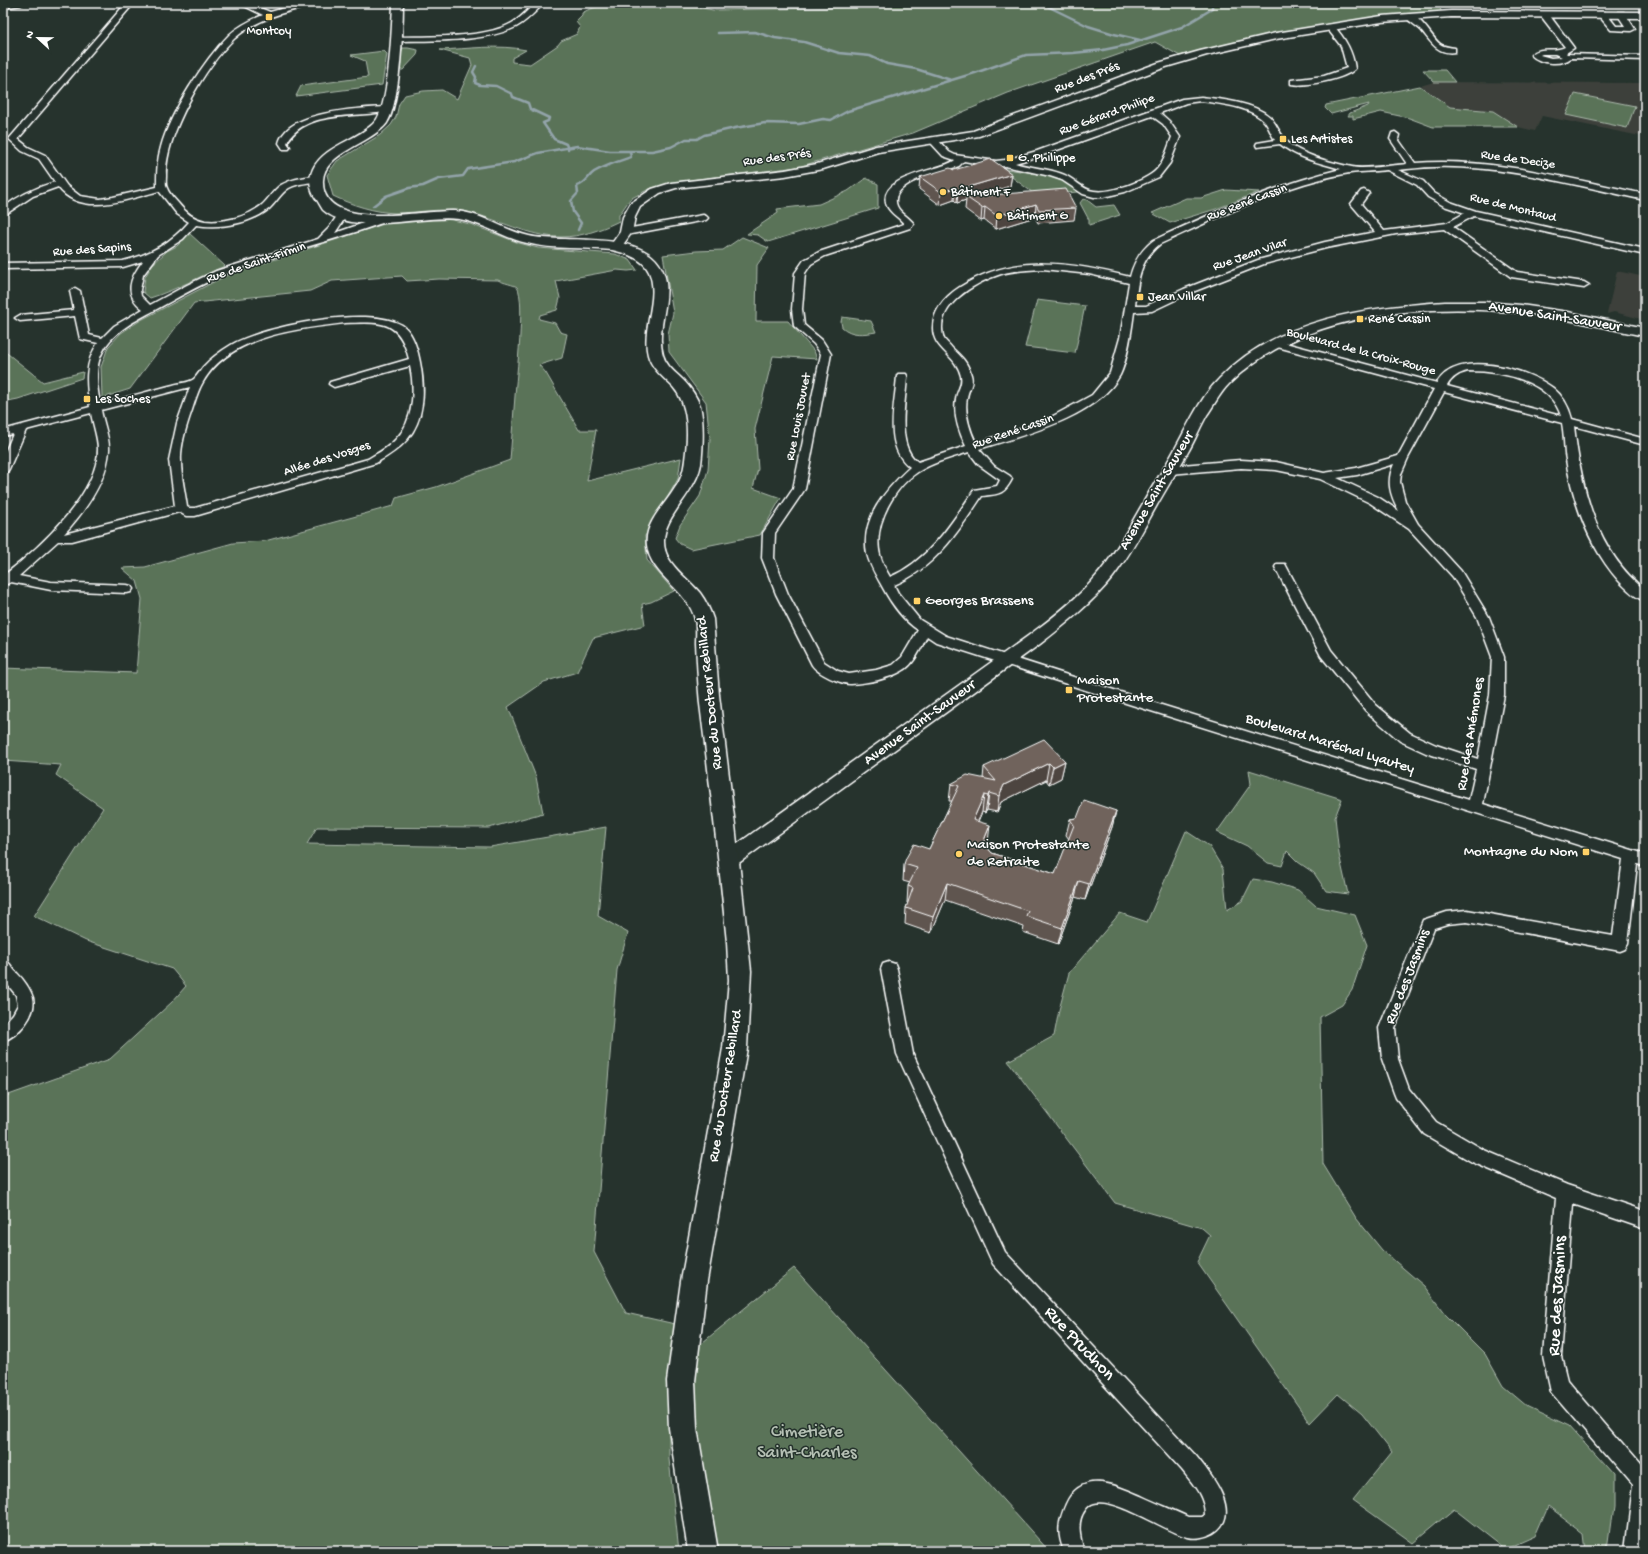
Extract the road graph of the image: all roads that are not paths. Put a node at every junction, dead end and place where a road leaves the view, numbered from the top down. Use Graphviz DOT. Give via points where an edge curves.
graph roads {
  1 [pos="21,3"];
  2 [pos="130,3"];
  3 [pos="242,3"];
  4 [pos="312,3"];
  5 [pos="398,3"];
  6 [pos="540,3"];
  7 [pos="3,6"];
  8 [pos="1544,14"];
  9 [pos="1602,14"];
  10 [pos="1621,14"];
  11 [pos="270,15"];
  12 [pos="1645,15"];
  13 [pos="1410,17"];
  14 [pos="1330,27"];
  15 [pos="396,39"];
  16 [pos="1452,50"];
  17 [pos="1645,58"];
  18 [pos="1294,82"];
  19 [pos="387,109"];
  20 [pos="1152,112"];
  21 [pos="18,132"];
  22 [pos="3,133"];
  23 [pos="1395,135"];
  24 [pos="934,141"];
  25 [pos="1281,141"];
  26 [pos="1260,145"];
  27 [pos="286,146"];
  28 [pos="962,159"];
  29 [pos="1006,163"];
  30 [pos="1435,164"];
  31 [pos="1413,166"];
  32 [pos="1385,167"];
  33 [pos="1352,170"];
  34 [pos="316,179"];
  35 [pos="60,183"];
  36 [pos="1420,183"];
  37 [pos="162,188"];
  38 [pos="1364,193"];
  39 [pos="1645,197"];
  40 [pos="1473,212"];
  41 [pos="3,213"];
  42 [pos="348,216"];
  43 [pos="386,218"];
  44 [pos="703,218"];
  45 [pos="194,222"];
  46 [pos="1445,226"];
  47 [pos="333,230"];
  48 [pos="346,233"];
  49 [pos="1382,234"];
  50 [pos="621,239"];
  51 [pos="321,241"];
  52 [pos="1645,252"];
  53 [pos="156,254"];
  54 [pos="3,266"];
  55 [pos="1134,281"];
  56 [pos="1584,285"];
  57 [pos="75,291"];
  58 [pos="149,309"];
  59 [pos="1129,309"];
  60 [pos="80,313"];
  61 [pos="20,318"];
  62 [pos="1645,332"];
  63 [pos="104,341"];
  64 [pos="1274,343"];
  65 [pos="415,361"];
  66 [pos="902,376"];
  67 [pos="197,382"];
  68 [pos="334,384"];
  69 [pos="1441,387"];
  70 [pos="96,408"];
  71 [pos="1569,422"];
  72 [pos="22,427"];
  73 [pos="3,433"];
  74 [pos="1645,442"];
  75 [pos="972,446"];
  76 [pos="1402,458"];
  77 [pos="917,467"];
  78 [pos="3,469"];
  79 [pos="1170,470"];
  80 [pos="1323,476"];
  81 [pos="181,508"];
  82 [pos="1413,526"];
  83 [pos="55,536"];
  84 [pos="1281,567"];
  85 [pos="6,580"];
  86 [pos="886,583"];
  87 [pos="127,589"];
  88 [pos="1645,597"];
  89 [pos="925,629"];
  90 [pos="1006,660"];
  91 [pos="1483,766"];
  92 [pos="1475,807"];
  93 [pos="1638,858"];
  94 [pos="729,860"];
  95 [pos="3,966"];
  96 [pos="889,969"];
  97 [pos="3,1034"];
  98 [pos="1565,1193"];
  99 [pos="1645,1220"];
  100 [pos="1645,1486"];
  101 [pos="703,1551"];
  102 [pos="1074,1551"];
  103 [pos="1637,1551"];
  1 -- 7 [label="street"];
  2 -- 21 [label="street"];
  3 -- 11 [label="street"];
  4 -- 11 [label="street"];
  5 -- 15 [label="main road"];
  6 -- 15 [label="street" via="522,20 500,31"];
  8 -- 9 [label="street, Rue des Prés"];
  8 -- 13 [label="street, Rue des Prés" via="1451,14"];
  8 -- 17 [label="street" via="1570,48 1563,55"];
  9 -- 10 [label="street, Rue des Prés"];
  9 -- 10 [label="street" via="1614,28 1631,29"];
  10 -- 12 [label="street, Rue des Prés"];
  11 -- 37 [label="street" via="233,36 200,79 166,142"];
  13 -- 14 [label="street, Rue des Prés"];
  13 -- 16 [label="street" via="1422,27 1436,46"];
  14 -- 18 [label="street" via="1345,46 1351,69 1327,78"];
  14 -- 24 [label="street, Rue des Prés" via="1276,36 1162,65 975,134"];
  15 -- 19 [label="main road"];
  19 -- 27 [label="street" via="306,121 287,133 283,143"];
  19 -- 34 [label="main road" via="377,127 326,160"];
  20 -- 25 [label="street, Rue Gérard Philipe" via="1185,101 1201,99 1234,103 1267,118"];
  20 -- 29 [label="street, Rue Gérard Philipe"];
  20 -- 29 [label="street" via="1170,126 1176,137 1170,154 1156,175 1112,193 1090,193 1060,175"];
  21 -- 22 [label="street"];
  21 -- 35 [label="street" via="13,139 25,149 43,158"];
  23 -- 31 [label="street" via="1394,139"];
  24 -- 28 [label="street, Rue Gérard Philipe" via="946,154"];
  24 -- 50 [label="street, Rue des Prés" via="876,149 819,167 676,185 656,191 635,205"];
  25 -- 26 [label="street"];
  25 -- 33 [label="street, Rue Gérard Philipe" via="1314,159"];
  28 -- 29 [label="street, Rue Gérard Philipe"];
  28 -- 89 [label="street, Rue Louis Jouvet" via="956,164 896,187 892,194 892,206 908,221 907,226 822,254 807,262 800,273 797,309 799,326 818,342 826,354 799,489 769,532 768,558 782,594 819,665 833,674 849,679 877,675 898,668 907,660"];
  30 -- 31 [label="street, Rue de Decize"];
  30 -- 36 [label="street" via="1424,174"];
  30 -- 39 [label="street, Rue de Decize" via="1516,171"];
  31 -- 32 [label="street, Rue de Decize"];
  32 -- 33 [label="street, Rue René Cassin"];
  32 -- 36 [label="street, Rue de Montaud"];
  33 -- 55 [label="street, Rue René Cassin" via="1311,179 1262,196 1157,242 1146,250"];
  34 -- 42 [label="main road" via="317,190 328,208"];
  34 -- 45 [label="street" via="302,180 287,186 266,206 247,217 210,224"];
  35 -- 37 [label="street" via="73,196 95,201 122,199"];
  35 -- 41 [label="street" via="25,195"];
  36 -- 40 [label="street, Rue de Montaud" via="1432,195 1447,204"];
  37 -- 45 [label="street" via="178,210"];
  38 -- 49 [label="street" via="1356,204"];
  40 -- 46 [label="street, Rue Jean Vilar"];
  40 -- 52 [label="street, Rue de Montaud"];
  42 -- 43 [label="main road, Rue du Docteur Rebillard"];
  42 -- 47 [label="street, Rue de Saint-Firmin"];
  42 -- 48 [label="street"];
  43 -- 48 [label="street, Rue de Saint-Firmin"];
  43 -- 50 [label="main road, Rue du Docteur Rebillard" via="455,215 480,220 526,239"];
  44 -- 50 [label="street" via="647,229"];
  45 -- 53 [label="street, Rue des Sapins" via="187,231"];
  46 -- 49 [label="street, Rue Jean Vilar"];
  46 -- 56 [label="street" via="1514,275"];
  47 -- 48 [label="street"];
  47 -- 51 [label="street, Rue de Saint-Firmin"];
  48 -- 51 [label="street, Rue de Saint-Firmin"];
  49 -- 59 [label="street, Rue Jean Vilar" via="1325,245 1261,262 1148,308"];
  50 -- 94 [label="main road, Rue du Docteur Rebillard" via="651,263 658,274 655,353 659,364 692,404 694,457 687,482 657,530 655,545 662,562 697,601 704,618 710,702"];
  51 -- 58 [label="street, Rue de Saint-Firmin" via="229,269"];
  53 -- 54 [label="street, Rue des Sapins" via="123,264"];
  53 -- 58 [label="street" via="144,264 134,285 137,300"];
  55 -- 59 [label="street, Rue René Cassin"];
  55 -- 75 [label="street" via="1083,269 1026,266 970,283 953,296 942,312 938,324 940,340 964,366 967,382 961,398 961,418"];
  57 -- 60 [label="street"];
  58 -- 63 [label="street, Rue de Saint-Firmin" via="130,319"];
  59 -- 75 [label="street, Rue René Cassin" via="1126,338 1115,374 1096,397 1046,424"];
  60 -- 61 [label="street"];
  60 -- 63 [label="street" via="84,337"];
  62 -- 64 [label="street, Avenue Saint-Sauveur" via="1521,309 1477,306 1424,307 1377,312 1330,322"];
  63 -- 70 [label="street, Rue de Saint-Firmin" via="94,359 92,372"];
  64 -- 69 [label="street, Boulevard de la Croix-Rouge"];
  64 -- 79 [label="street, Avenue Saint-Sauveur" via="1223,382 1201,413"];
  65 -- 67 [label="street, Allée des Vosges" via="405,333 398,326 366,319 319,324 254,337 224,353"];
  65 -- 68 [label="street"];
  65 -- 81 [label="street, Allée des Vosges" via="418,373 415,410 402,440 389,451 372,461 216,507 195,512 186,512"];
  66 -- 77 [label="street" via="898,436 906,458"];
  67 -- 70 [label="street"];
  67 -- 81 [label="street, Allée des Vosges" via="182,423 175,460"];
  69 -- 71 [label="street, Boulevard de la Croix-Rouge"];
  69 -- 71 [label="street, Boulevard de la Croix-Rouge" via="1447,377 1454,372 1470,367 1520,375 1549,388 1558,398"];
  69 -- 76 [label="street, Rue des Anémones"];
  70 -- 72 [label="street"];
  70 -- 83 [label="street, Rue de Saint-Firmin" via="104,449 103,461 94,486"];
  71 -- 74 [label="street, Boulevard de la Croix-Rouge"];
  71 -- 88 [label="street" via="1570,450 1575,474 1591,526 1612,566"];
  72 -- 73 [label="street"];
  72 -- 78 [label="street"];
  75 -- 77 [label="street, Rue René Cassin"];
  75 -- 86 [label="street" via="989,469 1006,479 1002,488 978,493 953,531 931,555 908,573"];
  76 -- 80 [label="street, Rue des Anémones" via="1357,471"];
  76 -- 82 [label="street, Rue des Anémones" via="1395,476 1396,489 1400,503"];
  77 -- 86 [label="street, Rue René Cassin" via="886,498 873,531 873,553"];
  79 -- 80 [label="street, Rue des Anémones" via="1241,464 1276,466"];
  79 -- 90 [label="street, Avenue Saint-Sauveur" via="1125,547 1089,594"];
  80 -- 82 [label="street, Rue des Anémones" via="1374,500"];
  81 -- 83 [label="street, Allée des Vosges" via="72,537"];
  82 -- 91 [label="street, Rue des Anémones" via="1458,574 1483,617 1498,657 1497,695"];
  83 -- 85 [label="street, Rue de Saint-Firmin"];
  84 -- 91 [label="street" via="1326,653 1370,708 1406,737 1431,749"];
  85 -- 87 [label="street" via="41,585"];
  86 -- 89 [label="street, Rue René Cassin" via="916,623"];
  89 -- 90 [label="street, Rue René Cassin" via="940,639"];
  90 -- 92 [label="street, Boulevard Maréchal Lyautey"];
  90 -- 94 [label="street, Avenue Saint-Sauveur"];
  91 -- 92 [label="street, Rue des Anémones"];
  92 -- 93 [label="street, Boulevard Maréchal Lyautey"];
  93 -- 98 [label="street, Rue des Jasmins" via="1620,944 1467,916 1447,918 1428,924 1386,1028 1390,1059 1402,1093 1430,1128 1478,1156"];
  94 -- 101 [label="main road, Rue du Docteur Rebillard" via="740,971 738,1019 694,1281 681,1381 683,1428"];
  95 -- 97 [label="street" via="25,994 27,1002 23,1014 9,1031"];
  96 -- 102 [label="street, Rue Prudhon" via="905,1054 999,1258 1189,1463 1209,1489 1215,1504 1215,1520 1204,1527 1188,1527 1112,1494 1101,1491 1089,1493 1078,1501 1072,1514 1069,1533"];
  98 -- 99 [label="street, Rue des Jasmins"];
  98 -- 100 [label="street, Rue des Jasmins" via="1552,1356 1558,1385"];
  100 -- 103 [label="street"];
}
